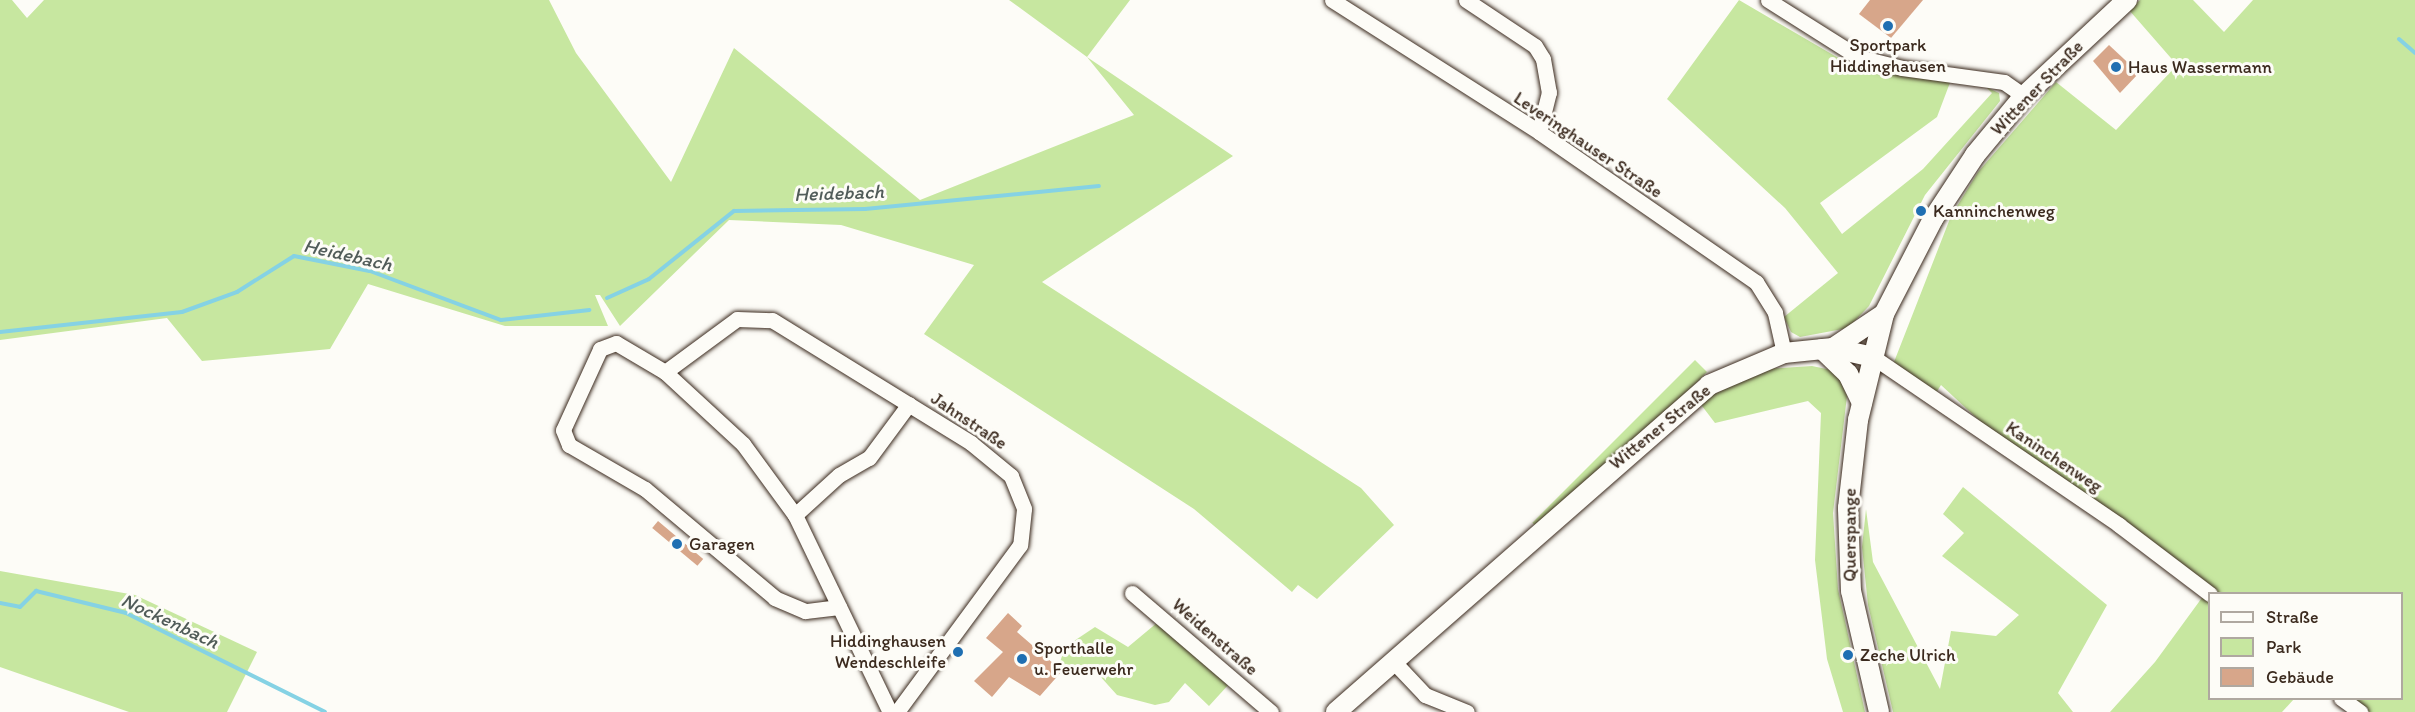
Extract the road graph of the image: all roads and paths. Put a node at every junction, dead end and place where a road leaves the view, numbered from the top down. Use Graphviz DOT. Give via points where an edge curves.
graph roads {
  1 [pos="1332,0"];
  2 [pos="1466,0"];
  3 [pos="1768,0"];
  4 [pos="2127,0"];
  5 [pos="2024,96"];
  6 [pos="1539,132"];
  7 [pos="1884,314"];
  8 [pos="1828,348"];
  9 [pos="1784,353"];
  10 [pos="1874,357"];
  11 [pos="665,372"];
  12 [pos="1862,403"];
  13 [pos="909,404"];
  14 [pos="795,515"];
  15 [pos="2208,592"];
  16 [pos="1132,593"];
  17 [pos="838,607"];
  18 [pos="1393,661"];
  19 [pos="2342,700"];
  20 [pos="890,712"];
  21 [pos="897,712"];
  22 [pos="1271,712"];
  23 [pos="1336,712"];
  24 [pos="1467,712"];
  25 [pos="1879,712"];
  26 [pos="2360,712"];
  1 -- 6 [label="street, Leveringhauser Straße"];
  2 -- 6 [label="street" via="1535,46 1543,59 1549,92"];
  3 -- 5 [label="street" via="1858,57 1902,68 2004,82"];
  4 -- 5 [label="main road, Wittener Straße"];
  5 -- 7 [label="main road, Wittener Straße" via="1953,185"];
  6 -- 9 [label="street, Leveringhauser Straße" via="1756,282 1775,313"];
  7 -- 8 [label="main road"];
  7 -- 10 [label="main road, Wittener Straße"];
  8 -- 9 [label="main road, Wittener Straße"];
  8 -- 10 [label="main road, Wittener Straße"];
  8 -- 12 [label="main road" via="1848,374"];
  9 -- 18 [label="main road, Wittener Straße" via="1733,371 1679,407"];
  10 -- 12 [label="main road, Querspange"];
  10 -- 15 [label="street, Kaninchenweg" via="2119,525"];
  11 -- 13 [label="street, Jahnstraße" via="737,319 756,316 796,332"];
  11 -- 14 [label="street" via="743,444"];
  11 -- 17 [label="street" via="608,342 600,349 563,438 684,518 775,598 804,611"];
  12 -- 25 [label="main road, Querspange" via="1848,508 1851,591"];
  13 -- 14 [label="street" via="869,458 838,475"];
  13 -- 21 [label="street, Jahnstraße" via="994,458 1016,484 1024,509 1020,545"];
  14 -- 17 [label="street"];
  16 -- 22 [label="street, Weidenstraße"];
  17 -- 20 [label="street"];
  18 -- 23 [label="main road, Wittener Straße"];
  18 -- 24 [label="street" via="1425,695"];
  19 -- 26 [label="street"];
}
